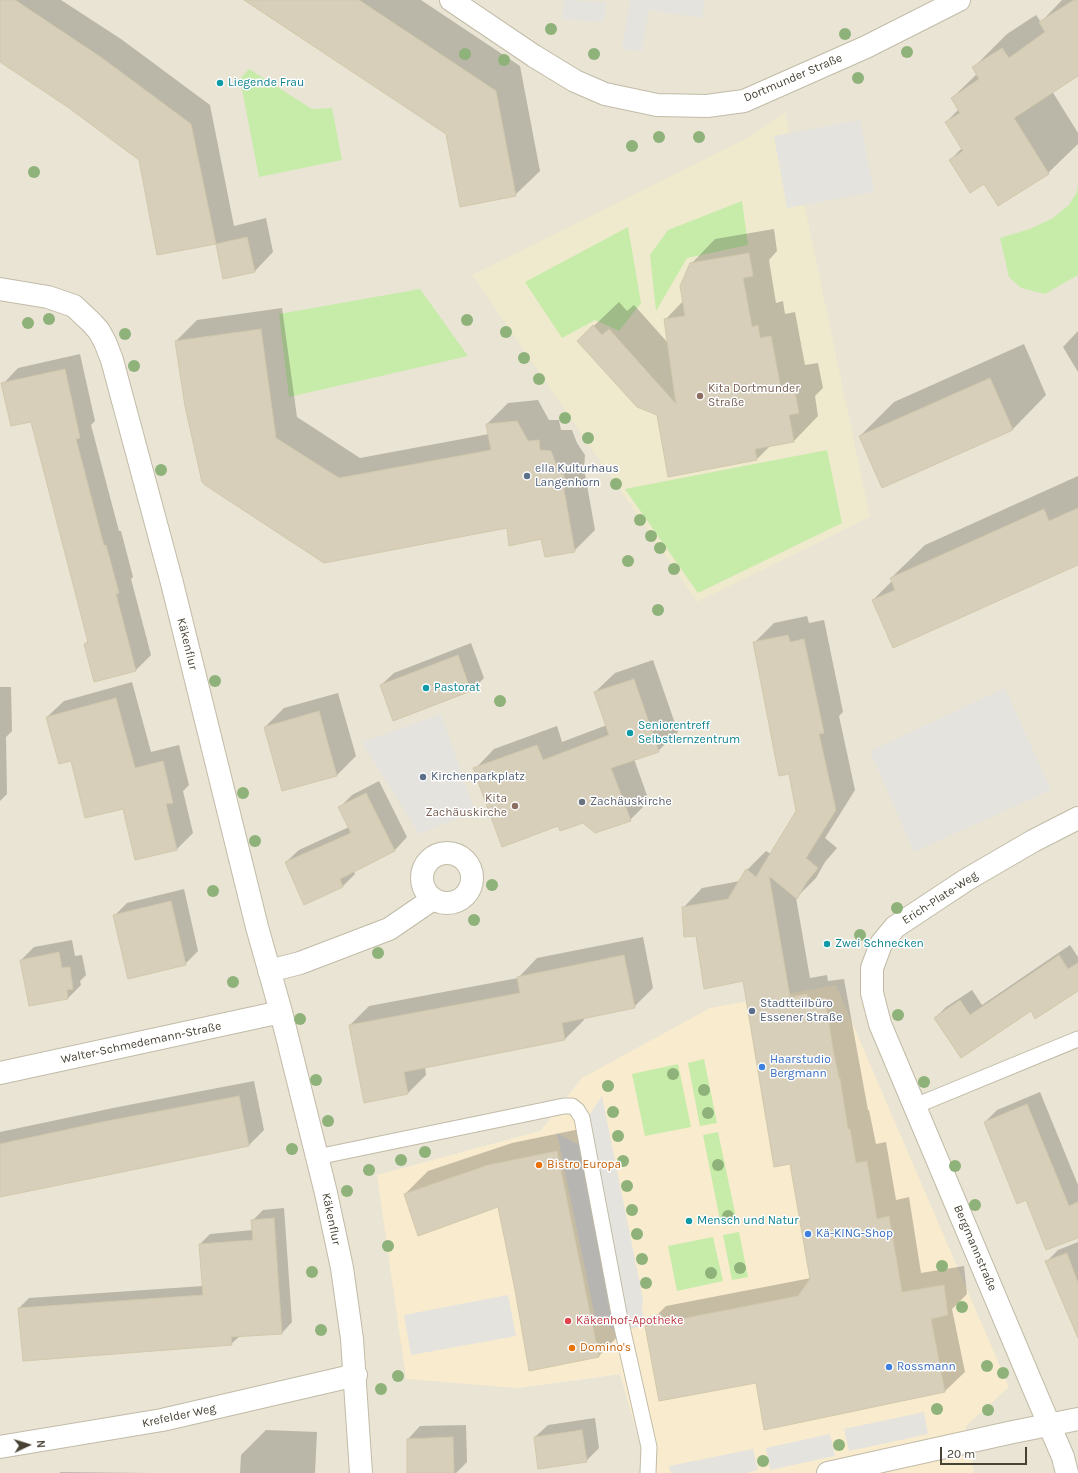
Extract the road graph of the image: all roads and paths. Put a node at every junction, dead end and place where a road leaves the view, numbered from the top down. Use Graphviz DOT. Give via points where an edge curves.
graph roads {
  1 [pos="451,0"];
  2 [pos="958,0"];
  3 [pos="0,289"];
  4 [pos="1078,818"];
  5 [pos="433,899"];
  6 [pos="269,971"];
  7 [pos="281,1012"];
  8 [pos="880,1024"];
  9 [pos="1078,1039"];
  10 [pos="0,1073"];
  11 [pos="915,1106"];
  12 [pos="317,1157"];
  13 [pos="356,1375"];
  14 [pos="1078,1420"];
  15 [pos="1049,1425"];
  16 [pos="0,1447"];
  17 [pos="361,1473"];
  18 [pos="648,1473"];
  19 [pos="828,1473"];
  20 [pos="1067,1473"];
  1 -- 2 [label="street, Dortmunder Straße" via="534,56 575,81 605,94 657,105 707,106 744,101 866,47"];
  3 -- 6 [label="street, Käkenflur" via="48,297 74,306 92,323 105,342 160,536"];
  4 -- 8 [label="street, Erich-Plate-Weg" via="966,880 895,927 881,944 872,968 872,993"];
  5 -- 6 [label="street" via="389,929 300,963"];
  6 -- 7 [label="street, Käkenflur"];
  7 -- 10 [label="street, Walter-Schmedemann-Straße"];
  7 -- 12 [label="street, Käkenflur"];
  8 -- 11 [label="street, Bergmannstraße"];
  9 -- 11 [label="lane"];
  11 -- 15 [label="street, Bergmannstraße"];
  12 -- 13 [label="street, Käkenflur" via="342,1268"];
  12 -- 18 [label="lane" via="564,1106 572,1106 577,1110 582,1118 619,1314 649,1447"];
  13 -- 16 [label="street, Krefelder Weg" via="162,1420"];
  13 -- 17 [label="street, Käkenflur"];
  14 -- 15 [label="street"];
  15 -- 19 [label="street"];
  15 -- 20 [label="street, Bergmannstraße"];
}
